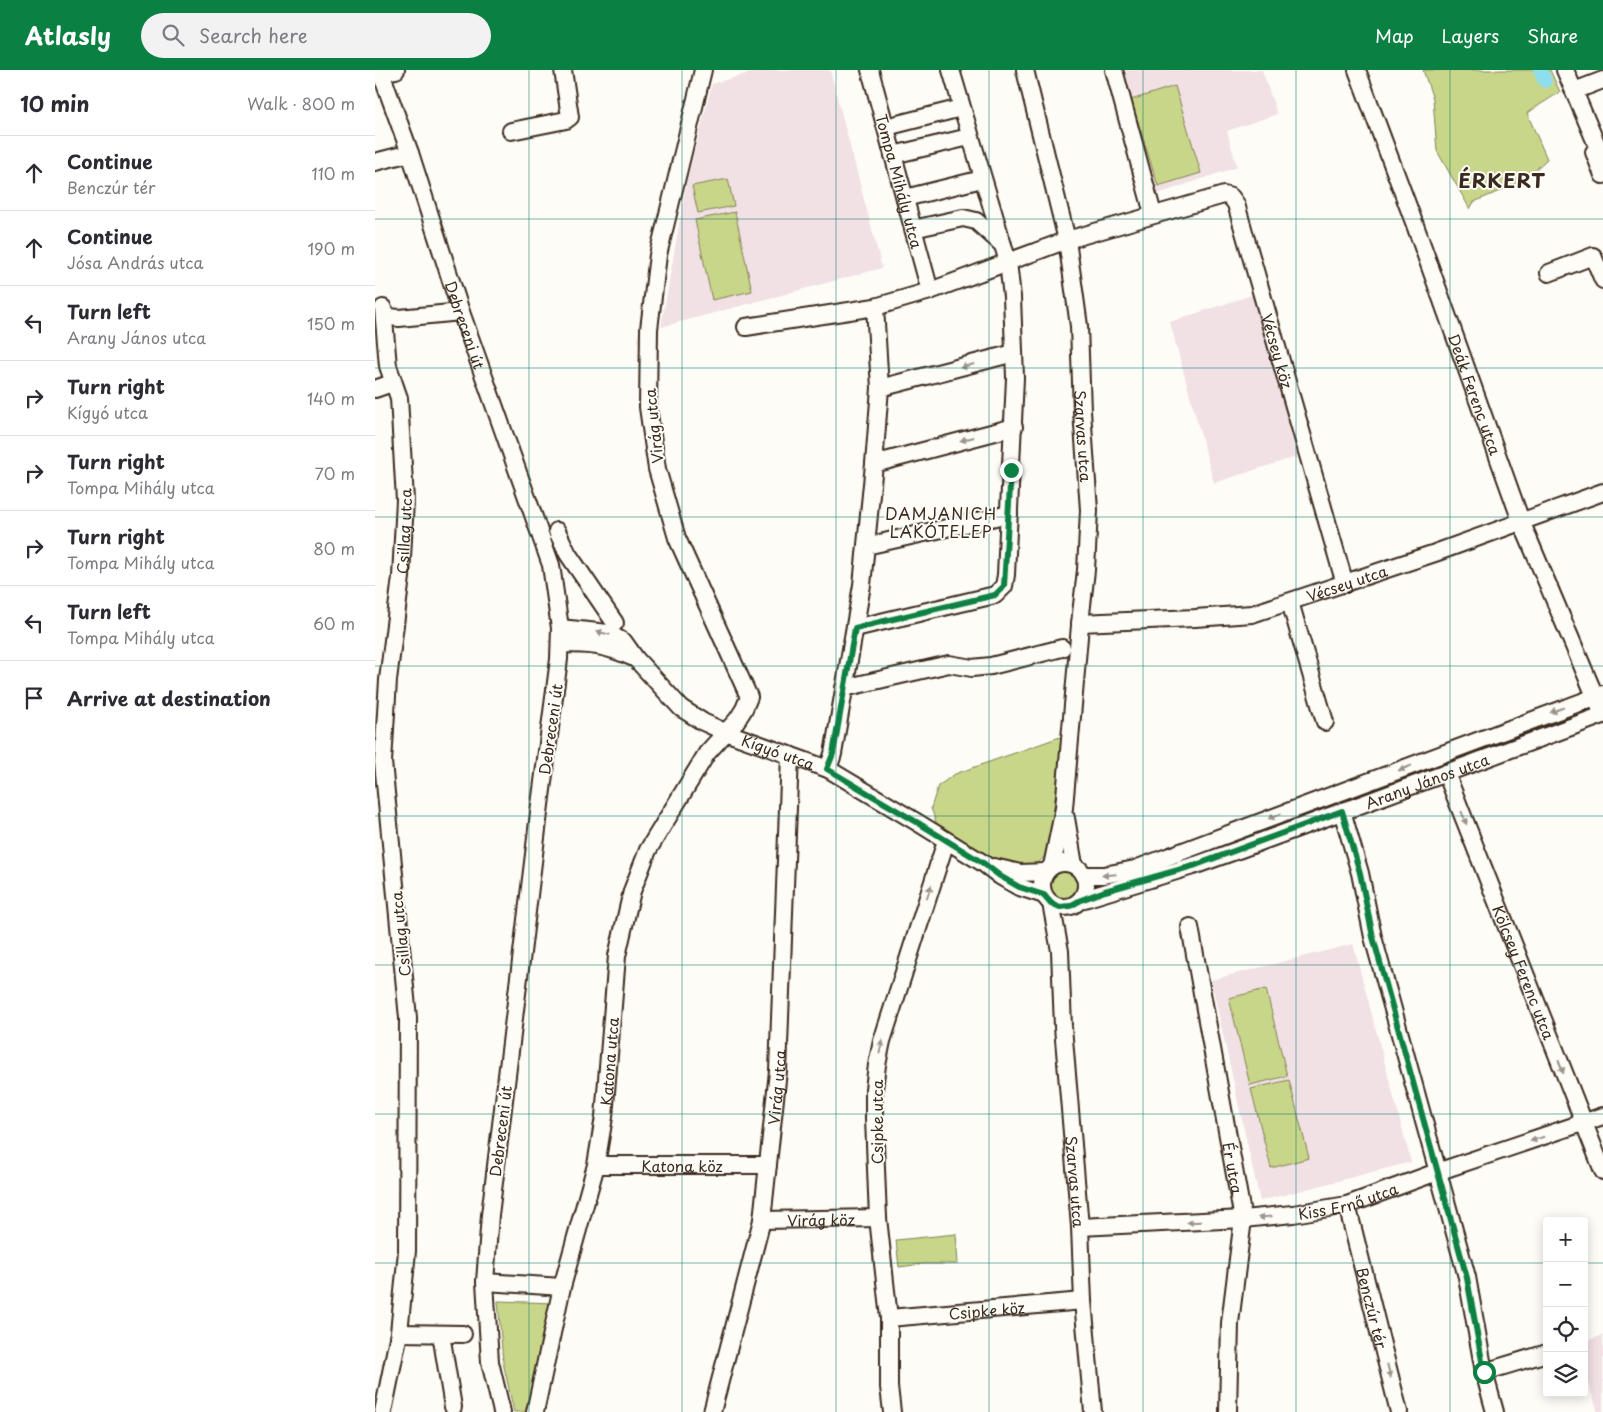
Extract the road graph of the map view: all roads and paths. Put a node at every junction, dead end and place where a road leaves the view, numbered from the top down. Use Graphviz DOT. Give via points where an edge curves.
graph roads {
  1 [pos="563,70"];
  2 [pos="703,70"];
  3 [pos="870,70"];
  4 [pos="951,70"];
  5 [pos="1025,70"];
  6 [pos="1114,70"];
  7 [pos="1357,70"];
  8 [pos="1565,70"];
  9 [pos="386,71"];
  10 [pos="1603,80"];
  11 [pos="1574,91"];
  12 [pos="957,109"];
  13 [pos="886,127"];
  14 [pos="511,131"];
  15 [pos="965,138"];
  16 [pos="1599,150"];
  17 [pos="410,153"];
  18 [pos="893,155"];
  19 [pos="375,162"];
  20 [pos="1603,175"];
  21 [pos="974,181"];
  22 [pos="905,198"];
  23 [pos="1153,214"];
  24 [pos="913,229"];
  25 [pos="1067,240"];
  26 [pos="1003,246"];
  27 [pos="1008,262"];
  28 [pos="1549,273"];
  29 [pos="1603,277"];
  30 [pos="930,291"];
  31 [pos="460,308"];
  32 [pos="875,308"];
  33 [pos="382,311"];
  34 [pos="747,328"];
  35 [pos="1014,353"];
  36 [pos="392,382"];
  37 [pos="881,388"];
  38 [pos="375,390"];
  39 [pos="1014,427"];
  40 [pos="874,464"];
  41 [pos="1603,492"];
  42 [pos="1009,514"];
  43 [pos="1521,521"];
  44 [pos="557,531"];
  45 [pos="866,546"];
  46 [pos="583,577"];
  47 [pos="553,579"];
  48 [pos="1345,584"];
  49 [pos="1290,602"];
  50 [pos="615,623"];
  51 [pos="1080,623"];
  52 [pos="855,628"];
  53 [pos="560,636"];
  54 [pos="1062,648"];
  55 [pos="844,688"];
  56 [pos="1599,695"];
  57 [pos="1603,715"];
  58 [pos="1325,722"];
  59 [pos="725,732"];
  60 [pos="790,755"];
  61 [pos="827,769"];
  62 [pos="1446,773"];
  63 [pos="1064,808"];
  64 [pos="1342,811"];
  65 [pos="947,841"];
  66 [pos="983,863"];
  67 [pos="1049,869"];
  68 [pos="1079,870"];
  69 [pos="1047,899"];
  70 [pos="1075,903"];
  71 [pos="1190,927"];
  72 [pos="1060,952"];
  73 [pos="1603,1116"];
  74 [pos="1583,1123"];
  75 [pos="768,1164"];
  76 [pos="596,1165"];
  77 [pos="1603,1171"];
  78 [pos="1437,1172"];
  79 [pos="1347,1205"];
  80 [pos="878,1218"];
  81 [pos="762,1220"];
  82 [pos="1243,1220"];
  83 [pos="1080,1226"];
  84 [pos="485,1282"];
  85 [pos="562,1287"];
  86 [pos="1083,1301"];
  87 [pos="889,1318"];
  88 [pos="399,1333"];
  89 [pos="441,1334"];
  90 [pos="463,1334"];
  91 [pos="1543,1354"];
  92 [pos="1484,1372"];
  93 [pos="381,1402"];
  94 [pos="453,1407"];
  95 [pos="502,1412"];
  96 [pos="535,1412"];
  97 [pos="712,1412"];
  98 [pos="892,1412"];
  99 [pos="1093,1412"];
  100 [pos="1228,1412"];
  101 [pos="1399,1412"];
  102 [pos="1495,1412"];
  1 -- 14 [label="street" via="570,117"];
  2 -- 59 [label="street, Virág utca" via="658,255 649,329 648,406 657,469 677,538 749,697 737,720"];
  3 -- 13 [label="street, Tompa Mihály utca"];
  4 -- 26 [label="street"];
  5 -- 25 [label="street, Szarvas utca"];
  6 -- 23 [label="street"];
  7 -- 43 [label="street, Deák Ferenc utca"];
  8 -- 11 [label="street"];
  9 -- 17 [label="street, Debreceni út"];
  10 -- 11 [label="street"];
  11 -- 16 [label="street"];
  12 -- 13 [label="street"];
  13 -- 18 [label="street, Tompa Mihály utca"];
  15 -- 18 [label="street"];
  16 -- 20 [label="street"];
  17 -- 19 [label="street"];
  17 -- 31 [label="street, Debreceni út"];
  18 -- 22 [label="street, Tompa Mihály utca"];
  21 -- 22 [label="street"];
  22 -- 24 [label="street, Tompa Mihály utca"];
  23 -- 25 [label="street, Vécsey köz"];
  23 -- 48 [label="street, Vécsey köz" via="1224,195 1231,197 1236,204"];
  24 -- 26 [label="street" via="963,218 976,221"];
  24 -- 30 [label="street, Tompa Mihály utca"];
  25 -- 27 [label="street"];
  25 -- 51 [label="street, Szarvas utca" via="1079,326 1089,510"];
  26 -- 27 [label="street"];
  27 -- 30 [label="street"];
  27 -- 35 [label="street"];
  28 -- 29 [label="street" via="1593,256"];
  30 -- 32 [label="street"];
  31 -- 33 [label="street"];
  31 -- 47 [label="street, Debreceni út" via="551,565"];
  32 -- 34 [label="street"];
  32 -- 37 [label="street"];
  33 -- 36 [label="street, Csillag utca"];
  35 -- 37 [label="street, one-way"];
  35 -- 39 [label="street"];
  36 -- 38 [label="street"];
  36 -- 88 [label="street, Csillag utca" via="399,398 405,500 383,762 408,1018 407,1250"];
  37 -- 40 [label="street"];
  39 -- 40 [label="street, one-way"];
  39 -- 42 [label="street"];
  40 -- 45 [label="street"];
  41 -- 43 [label="street, Vécsey utca"];
  42 -- 45 [label="street"];
  42 -- 52 [label="street" via="1004,586 995,595"];
  43 -- 48 [label="street, Vécsey utca"];
  43 -- 56 [label="street, Deák Ferenc utca"];
  44 -- 46 [label="street"];
  45 -- 52 [label="street"];
  46 -- 47 [label="street"];
  46 -- 50 [label="street"];
  47 -- 53 [label="street, Debreceni út"];
  48 -- 49 [label="street, Vécsey utca"];
  49 -- 51 [label="street, Vécsey utca" via="1252,614"];
  49 -- 58 [label="street"];
  51 -- 63 [label="street, Szarvas utca"];
  52 -- 55 [label="street"];
  53 -- 59 [label="street, Kígyó utca" via="608,633 624,642 681,708"];
  53 -- 84 [label="street, Debreceni út" via="490,1215"];
  54 -- 55 [label="street" via="991,666 972,668 949,664"];
  55 -- 61 [label="street" via="833,754"];
  56 -- 57 [label="street, Deák Ferenc utca"];
  56 -- 68 [label="street, Arany János utca, one-way" via="1135,870 1103,875"];
  57 -- 62 [label="street, Arany János utca"];
  59 -- 60 [label="street, Kígyó utca"];
  59 -- 76 [label="street, Katona utca" via="707,753 648,850 632,891 617,956 604,1117"];
  60 -- 61 [label="street, Kígyó utca"];
  60 -- 75 [label="street, Virág utca" via="778,1071"];
  61 -- 65 [label="street, Kígyó utca"];
  62 -- 64 [label="street, Arany János utca"];
  62 -- 74 [label="street, Kölcsey Ferenc utca, one-way"];
  63 -- 67 [label="street, Szarvas utca"];
  63 -- 68 [label="street, Szarvas utca"];
  64 -- 70 [label="street, Arany János utca" via="1196,865"];
  64 -- 78 [label="street"];
  65 -- 66 [label="street, Kígyó utca"];
  80 -- 65 [label="street, Csipke utca, one-way" via="874,1089 877,1065"];
  66 -- 67 [label="street, Kígyó utca" via="1020,873"];
  66 -- 69 [label="street, Kígyó utca" via="1019,887"];
  67 -- 68 [label="street" via="1059,864"];
  67 -- 69 [label="street" via="1041,883"];
  68 -- 70 [label="street" via="1086,885"];
  69 -- 70 [label="street" via="1060,907"];
  69 -- 72 [label="street, Szarvas utca"];
  70 -- 72 [label="street, Szarvas utca"];
  71 -- 82 [label="street, Ér utca"];
  72 -- 83 [label="street, Szarvas utca"];
  73 -- 74 [label="street, Kiss Ernő utca"];
  74 -- 77 [label="street, Kölcsey Ferenc utca"];
  74 -- 78 [label="street, Kiss Ernő utca, one-way"];
  75 -- 76 [label="street, Katona köz"];
  75 -- 81 [label="street, Virág utca"];
  76 -- 85 [label="street, Katona utca"];
  78 -- 79 [label="street, Kiss Ernő utca"];
  78 -- 92 [label="street" via="1467,1278"];
  79 -- 82 [label="street, Kiss Ernő utca, one-way"];
  79 -- 101 [label="street, Benczúr tér, one-way"];
  80 -- 81 [label="street, Virág köz"];
  80 -- 87 [label="street, Csipke utca"];
  81 -- 97 [label="street, Virág utca"];
  82 -- 83 [label="street, Kiss Ernő utca, one-way"];
  82 -- 100 [label="street, Ér utca" via="1230,1323"];
  83 -- 86 [label="street, Szarvas utca"];
  84 -- 85 [label="street"];
  84 -- 95 [label="street, Debreceni út" via="489,1362"];
  85 -- 96 [label="street, Katona utca"];
  86 -- 87 [label="street, Csipke köz"];
  86 -- 99 [label="street, Szarvas utca"];
  87 -- 98 [label="street, Csipke utca"];
  88 -- 89 [label="street"];
  88 -- 93 [label="street, Csillag utca"];
  89 -- 90 [label="street"];
  89 -- 94 [label="street"];
  91 -- 92 [label="street"];
  92 -- 102 [label="street"];
}
